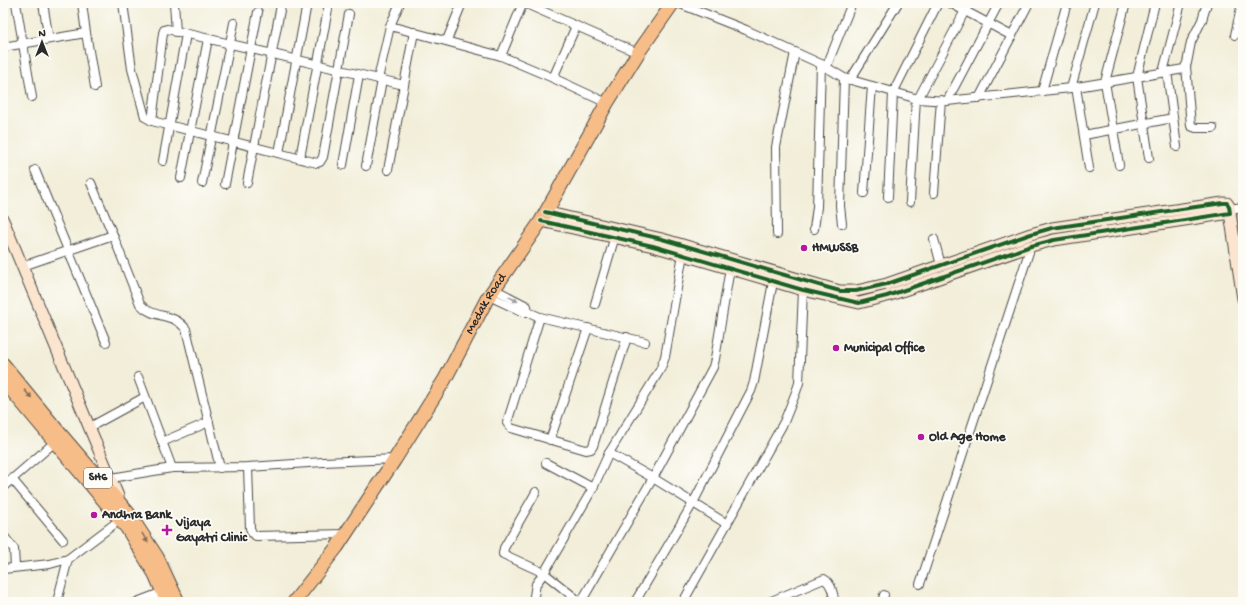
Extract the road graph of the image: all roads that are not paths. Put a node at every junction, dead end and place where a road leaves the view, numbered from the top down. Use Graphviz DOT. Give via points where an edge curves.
graph roads {
  1 [pos="16,3"];
  2 [pos="43,3"];
  3 [pos="82,3"];
  4 [pos="123,3"];
  5 [pos="174,3"];
  6 [pos="400,3"];
  7 [pos="462,3"];
  8 [pos="524,3"];
  9 [pos="674,3"];
  10 [pos="678,3"];
  11 [pos="852,3"];
  12 [pos="898,3"];
  13 [pos="938,3"];
  14 [pos="950,3"];
  15 [pos="969,3"];
  16 [pos="999,3"];
  17 [pos="1029,3"];
  18 [pos="1067,3"];
  19 [pos="1095,3"];
  20 [pos="1126,3"];
  21 [pos="1155,3"];
  22 [pos="1181,3"];
  23 [pos="1207,3"];
  24 [pos="1242,3"];
  25 [pos="281,5"];
  26 [pos="306,8"];
  27 [pos="328,9"];
  28 [pos="966,11"];
  29 [pos="258,12"];
  30 [pos="349,14"];
  31 [pos="234,23"];
  32 [pos="989,23"];
  33 [pos="390,26"];
  34 [pos="576,26"];
  35 [pos="176,32"];
  36 [pos="414,32"];
  37 [pos="86,33"];
  38 [pos="186,34"];
  39 [pos="1235,35"];
  40 [pos="1012,36"];
  41 [pos="208,39"];
  42 [pos="47,40"];
  43 [pos="447,40"];
  44 [pos="23,44"];
  45 [pos="230,44"];
  46 [pos="3,47"];
  47 [pos="251,49"];
  48 [pos="795,52"];
  49 [pos="638,53"];
  50 [pos="272,54"];
  51 [pos="501,56"];
  52 [pos="296,60"];
  53 [pos="318,65"];
  54 [pos="824,66"];
  55 [pos="1186,66"];
  56 [pos="339,70"];
  57 [pos="1165,72"];
  58 [pos="359,75"];
  59 [pos="1137,76"];
  60 [pos="553,78"];
  61 [pos="847,79"];
  62 [pos="380,80"];
  63 [pos="1105,82"];
  64 [pos="404,85"];
  65 [pos="872,86"];
  66 [pos="95,87"];
  67 [pos="1074,88"];
  68 [pos="1042,92"];
  69 [pos="893,93"];
  70 [pos="32,97"];
  71 [pos="917,98"];
  72 [pos="979,98"];
  73 [pos="944,101"];
  74 [pos="606,103"];
  75 [pos="1173,118"];
  76 [pos="152,121"];
  77 [pos="1144,124"];
  78 [pos="170,125"];
  79 [pos="1213,128"];
  80 [pos="190,130"];
  81 [pos="1113,130"];
  82 [pos="1084,135"];
  83 [pos="212,136"];
  84 [pos="233,141"];
  85 [pos="254,147"];
  86 [pos="1177,147"];
  87 [pos="279,153"];
  88 [pos="300,158"];
  89 [pos="1149,158"];
  90 [pos="163,161"];
  91 [pos="343,165"];
  92 [pos="1119,165"];
  93 [pos="366,166"];
  94 [pos="1089,168"];
  95 [pos="35,170"];
  96 [pos="388,170"];
  97 [pos="181,178"];
  98 [pos="91,183"];
  99 [pos="247,183"];
  100 [pos="202,184"];
  101 [pos="225,184"];
  102 [pos="934,193"];
  103 [pos="864,194"];
  104 [pos="888,197"];
  105 [pos="910,202"];
  106 [pos="1243,207"];
  107 [pos="1230,211"];
  108 [pos="543,216"];
  109 [pos="3,220"];
  110 [pos="842,224"];
  111 [pos="1065,226"];
  112 [pos="814,229"];
  113 [pos="777,234"];
  114 [pos="113,235"];
  115 [pos="615,236"];
  116 [pos="1068,238"];
  117 [pos="934,239"];
  118 [pos="1031,246"];
  119 [pos="69,250"];
  120 [pos="683,254"];
  121 [pos="941,265"];
  122 [pos="23,266"];
  123 [pos="730,268"];
  124 [pos="773,282"];
  125 [pos="803,290"];
  126 [pos="492,292"];
  127 [pos="865,295"];
  128 [pos="1243,299"];
  129 [pos="594,304"];
  130 [pos="540,316"];
  131 [pos="588,328"];
  132 [pos="627,337"];
  133 [pos="106,342"];
  134 [pos="645,342"];
  135 [pos="3,364"];
  136 [pos="138,377"];
  137 [pos="3,380"];
  138 [pos="145,397"];
  139 [pos="209,422"];
  140 [pos="90,427"];
  141 [pos="550,440"];
  142 [pos="55,442"];
  143 [pos="162,442"];
  144 [pos="609,453"];
  145 [pos="395,458"];
  146 [pos="546,463"];
  147 [pos="248,467"];
  148 [pos="172,468"];
  149 [pos="220,468"];
  150 [pos="111,478"];
  151 [pos="653,478"];
  152 [pos="12,479"];
  153 [pos="3,487"];
  154 [pos="593,488"];
  155 [pos="536,492"];
  156 [pos="118,501"];
  157 [pos="693,503"];
  158 [pos="121,519"];
  159 [pos="728,524"];
  160 [pos="346,534"];
  161 [pos="3,536"];
  162 [pos="63,540"];
  163 [pos="68,559"];
  164 [pos="15,567"];
  165 [pos="3,568"];
  166 [pos="544,573"];
  167 [pos="920,584"];
  168 [pos="165,597"];
  169 [pos="57,602"];
  170 [pos="136,602"];
  171 [pos="178,602"];
  172 [pos="294,602"];
  173 [pos="533,602"];
  174 [pos="581,602"];
  175 [pos="635,602"];
  176 [pos="683,602"];
  177 [pos="769,602"];
  178 [pos="834,602"];
  1 -- 44 [label="street"];
  2 -- 42 [label="street"];
  3 -- 37 [label="street"];
  4 -- 76 [label="street" via="132,69 145,117"];
  5 -- 35 [label="street"];
  6 -- 33 [label="street"];
  7 -- 43 [label="street"];
  8 -- 34 [label="street"];
  8 -- 51 [label="street"];
  9 -- 49 [label="main road, Medak Road"];
  10 -- 48 [label="street" via="731,23"];
  11 -- 54 [label="street"];
  12 -- 61 [label="street"];
  13 -- 69 [label="street"];
  14 -- 28 [label="street"];
  15 -- 28 [label="street"];
  16 -- 32 [label="street"];
  17 -- 40 [label="street"];
  18 -- 68 [label="street"];
  19 -- 67 [label="street"];
  20 -- 63 [label="street"];
  21 -- 59 [label="street"];
  22 -- 57 [label="street"];
  23 -- 55 [label="street" via="1191,42"];
  24 -- 39 [label="street"];
  25 -- 50 [label="street"];
  26 -- 52 [label="street"];
  27 -- 53 [label="street"];
  28 -- 32 [label="street"];
  28 -- 71 [label="street"];
  29 -- 47 [label="street"];
  30 -- 56 [label="street"];
  31 -- 45 [label="street"];
  32 -- 40 [label="street"];
  32 -- 73 [label="street"];
  33 -- 36 [label="street"];
  33 -- 62 [label="street"];
  34 -- 49 [label="street"];
  34 -- 60 [label="street"];
  35 -- 38 [label="street"];
  35 -- 76 [label="street" via="164,30"];
  36 -- 43 [label="street"];
  36 -- 64 [label="street"];
  37 -- 42 [label="street"];
  37 -- 66 [label="street"];
  38 -- 41 [label="street"];
  38 -- 78 [label="street"];
  40 -- 72 [label="street"];
  41 -- 45 [label="street"];
  41 -- 80 [label="street"];
  42 -- 44 [label="street"];
  43 -- 51 [label="street"];
  44 -- 46 [label="street"];
  44 -- 70 [label="street"];
  45 -- 47 [label="street"];
  45 -- 83 [label="street"];
  47 -- 50 [label="street"];
  47 -- 84 [label="street"];
  48 -- 54 [label="street"];
  48 -- 113 [label="street" via="776,147"];
  49 -- 74 [label="main road, Medak Road"];
  50 -- 52 [label="street"];
  50 -- 85 [label="street"];
  51 -- 60 [label="street"];
  52 -- 53 [label="street"];
  52 -- 87 [label="street"];
  53 -- 56 [label="street"];
  53 -- 88 [label="street"];
  54 -- 61 [label="street"];
  54 -- 112 [label="street"];
  55 -- 57 [label="street" via="1184,69"];
  55 -- 79 [label="street" via="1191,126"];
  56 -- 58 [label="street"];
  56 -- 88 [label="street" via="322,160 317,162"];
  57 -- 59 [label="street"];
  57 -- 75 [label="street"];
  58 -- 62 [label="street"];
  58 -- 91 [label="street"];
  59 -- 63 [label="street"];
  59 -- 77 [label="street"];
  60 -- 74 [label="street"];
  61 -- 65 [label="street"];
  61 -- 110 [label="street" via="840,206"];
  62 -- 64 [label="street"];
  62 -- 93 [label="street"];
  63 -- 67 [label="street"];
  63 -- 81 [label="street"];
  64 -- 96 [label="street"];
  65 -- 69 [label="street"];
  65 -- 103 [label="street"];
  67 -- 68 [label="street"];
  67 -- 82 [label="street"];
  68 -- 72 [label="street"];
  69 -- 71 [label="street"];
  69 -- 104 [label="street"];
  71 -- 73 [label="street"];
  71 -- 105 [label="street"];
  72 -- 73 [label="street"];
  73 -- 102 [label="street"];
  74 -- 108 [label="main road, Medak Road"];
  75 -- 77 [label="street"];
  75 -- 86 [label="street"];
  76 -- 78 [label="street"];
  77 -- 81 [label="street"];
  77 -- 89 [label="street"];
  78 -- 80 [label="street"];
  78 -- 90 [label="street"];
  80 -- 83 [label="street"];
  80 -- 97 [label="street"];
  81 -- 82 [label="street"];
  81 -- 92 [label="street"];
  82 -- 94 [label="street"];
  83 -- 84 [label="street"];
  83 -- 100 [label="street"];
  84 -- 85 [label="street"];
  84 -- 101 [label="street"];
  85 -- 87 [label="street"];
  85 -- 99 [label="street"];
  87 -- 88 [label="street"];
  95 -- 119 [label="street"];
  98 -- 114 [label="street"];
  106 -- 107 [label="street"];
  107 -- 111 [label="street" via="1227,203 1223,203"];
  107 -- 116 [label="street"];
  107 -- 128 [label="street"];
  108 -- 115 [label="street"];
  108 -- 126 [label="main road, Medak Road"];
  108 -- 127 [label="street" via="662,239 829,288"];
  109 -- 122 [label="street"];
  111 -- 116 [label="street"];
  111 -- 121 [label="street" via="1031,234"];
  114 -- 119 [label="street"];
  114 -- 139 [label="street" via="140,304 151,313 176,319 186,329"];
  115 -- 120 [label="street"];
  115 -- 129 [label="street"];
  116 -- 118 [label="street"];
  117 -- 121 [label="street"];
  118 -- 127 [label="street" via="887,296"];
  118 -- 167 [label="street"];
  119 -- 122 [label="street"];
  119 -- 133 [label="street"];
  120 -- 123 [label="street"];
  120 -- 144 [label="street" via="665,357 660,370"];
  121 -- 127 [label="street" via="886,284"];
  122 -- 140 [label="street"];
  123 -- 124 [label="street"];
  123 -- 151 [label="street" via="713,367"];
  124 -- 125 [label="street"];
  124 -- 157 [label="street" via="754,382"];
  125 -- 127 [label="street" via="859,303"];
  125 -- 159 [label="street" via="796,392 784,422"];
  126 -- 130 [label="street" via="523,312"];
  126 -- 145 [label="main road, Medak Road" via="445,379"];
  130 -- 131 [label="street"];
  130 -- 141 [label="street" via="507,423 511,428"];
  131 -- 132 [label="street"];
  131 -- 141 [label="street"];
  132 -- 134 [label="street"];
  132 -- 141 [label="street" via="591,449 586,450"];
  135 -- 156 [label="main road, SH6, one-way"];
  136 -- 138 [label="street"];
  137 -- 142 [label="main road, SH6"];
  138 -- 140 [label="street"];
  138 -- 143 [label="street"];
  139 -- 143 [label="street"];
  139 -- 149 [label="street"];
  140 -- 150 [label="street"];
  142 -- 152 [label="street"];
  142 -- 158 [label="main road, SH6"];
  143 -- 148 [label="street"];
  144 -- 151 [label="street"];
  144 -- 154 [label="street"];
  145 -- 147 [label="street"];
  145 -- 160 [label="main road, Medak Road"];
  146 -- 154 [label="street"];
  147 -- 149 [label="street"];
  147 -- 160 [label="street" via="250,528 256,536"];
  148 -- 149 [label="street"];
  148 -- 150 [label="street"];
  150 -- 156 [label="street"];
  151 -- 157 [label="street"];
  151 -- 174 [label="street"];
  152 -- 153 [label="street"];
  152 -- 162 [label="street"];
  154 -- 166 [label="street"];
  155 -- 166 [label="street" via="503,554"];
  156 -- 171 [label="main road, SH6, one-way" via="157,557"];
  157 -- 159 [label="street"];
  157 -- 175 [label="street"];
  158 -- 163 [label="street"];
  158 -- 168 [label="main road, SH6" via="155,574"];
  159 -- 176 [label="street"];
  160 -- 172 [label="main road, Medak Road"];
  161 -- 164 [label="street" via="14,549"];
  163 -- 164 [label="street" via="50,564"];
  163 -- 169 [label="street"];
  164 -- 165 [label="street"];
  166 -- 173 [label="street" via="536,584"];
  166 -- 174 [label="street"];
  168 -- 170 [label="street"];
  177 -- 178 [label="street" via="824,579 828,582"];
}
